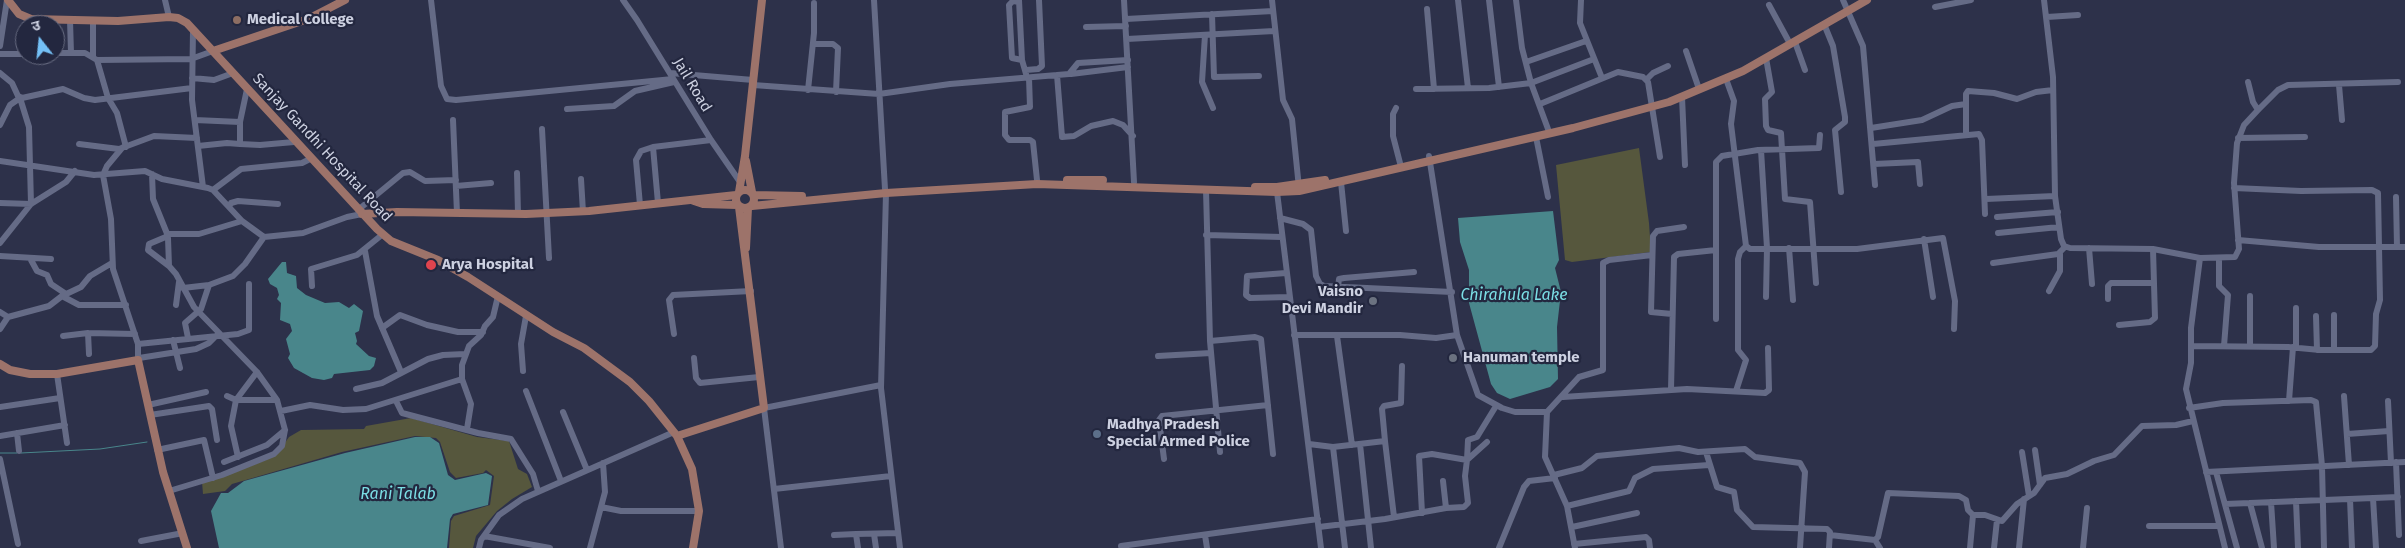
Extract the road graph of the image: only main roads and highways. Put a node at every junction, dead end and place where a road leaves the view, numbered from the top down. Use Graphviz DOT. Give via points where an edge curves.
graph roads {
  1 [pos="346,0"];
  2 [pos="762,0"];
  3 [pos="1858,0"];
  4 [pos="1867,0"];
  5 [pos="5,4"];
  6 [pos="330,4"];
  7 [pos="1846,6"];
  8 [pos="1792,41"];
  9 [pos="213,51"];
  10 [pos="1652,105"];
  11 [pos="745,156"];
  12 [pos="1430,159"];
  13 [pos="1299,188"];
  14 [pos="885,191"];
  15 [pos="737,193"];
  16 [pos="753,194"];
  17 [pos="694,201"];
  18 [pos="738,206"];
  19 [pos="750,207"];
  20 [pos="360,212"];
  21 [pos="746,251"];
  22 [pos="0,364"];
  23 [pos="676,434"];
  24 [pos="188,548"];
  25 [pos="693,548"];
  1 -- 6 [label="main road"];
  2 -- 11 [label="main road"];
  3 -- 7 [label="main road"];
  4 -- 7 [label="main road"];
  5 -- 9 [label="main road, Sanjay Gandhi Hospital Road" via="31,19 178,18"];
  6 -- 9 [label="main road" via="308,19"];
  7 -- 8 [label="main road"];
  7 -- 8 [label="main road" via="1824,24"];
  8 -- 10 [label="main road"];
  8 -- 10 [label="main road" via="1726,79"];
  9 -- 20 [label="main road, Sanjay Gandhi Hospital Road"];
  10 -- 12 [label="main road"];
  10 -- 12 [label="main road" via="1536,137"];
  11 -- 15 [label="main road"];
  11 -- 16 [label="main road"];
  12 -- 13 [label="main road" via="1400,163"];
  12 -- 13 [label="main road" via="1341,182"];
  13 -- 14 [label="main road" via="1037,180"];
  13 -- 14 [label="main road" via="1277,192 1037,184"];
  14 -- 16 [label="main road" via="799,196"];
  14 -- 19 [label="main road"];
  15 -- 16 [label="main road" via="747,190"];
  15 -- 17 [label="main road"];
  15 -- 18 [label="main road"];
  16 -- 19 [label="main road"];
  17 -- 18 [label="main road"];
  17 -- 20 [label="main road" via="583,212"];
  18 -- 19 [label="main road"];
  18 -- 21 [label="main road"];
  19 -- 21 [label="main road"];
  20 -- 23 [label="main road, Sanjay Gandhi Hospital Road" via="391,241 438,260 526,316 584,348 630,382"];
  21 -- 23 [label="main road" via="764,408"];
  22 -- 24 [label="main road" via="10,370 30,374 57,374 139,359 157,450"];
  23 -- 25 [label="main road, Sanjay Gandhi Hospital Road" via="692,469 699,511"];
}
